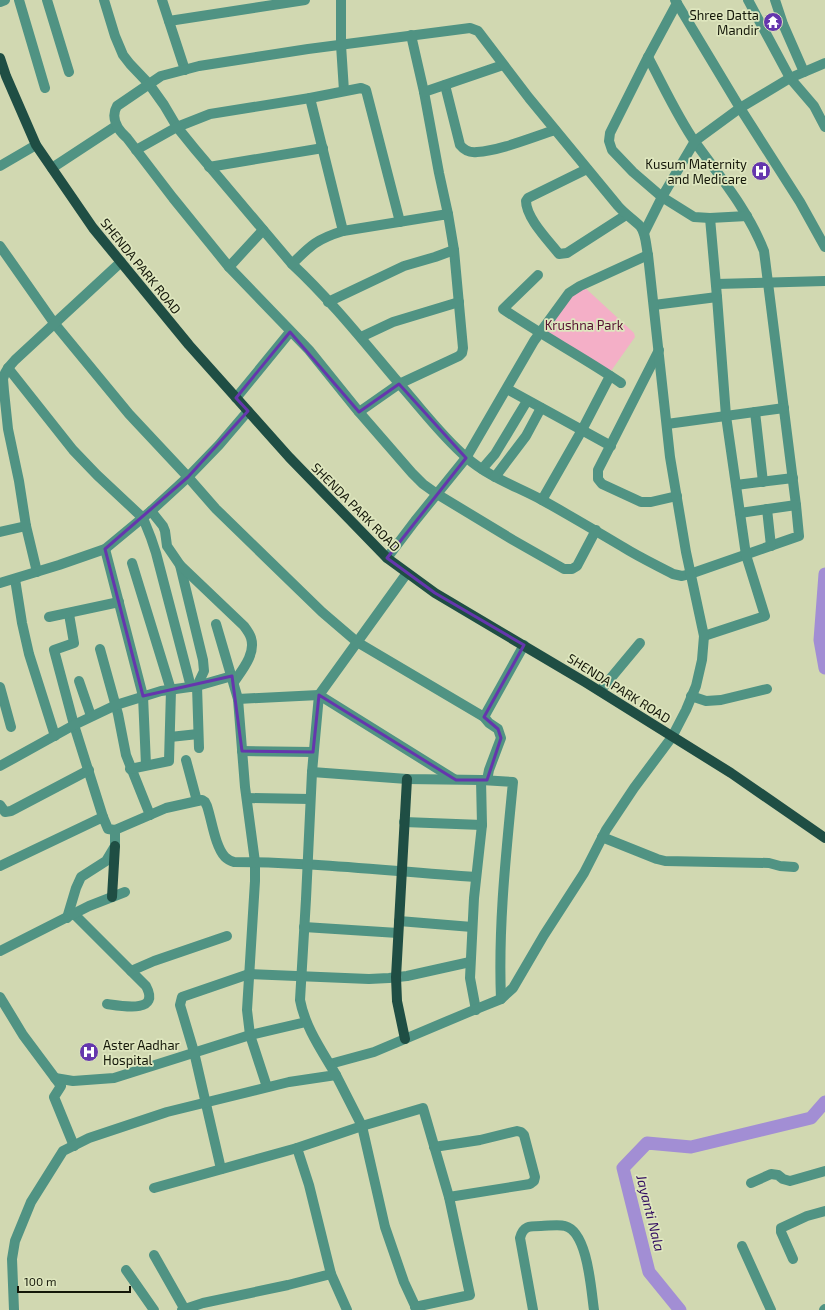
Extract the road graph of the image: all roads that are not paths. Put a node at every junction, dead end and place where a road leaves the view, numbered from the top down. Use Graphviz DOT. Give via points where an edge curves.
graph roads {
  1 [pos="5,0"];
  2 [pos="19,0"];
  3 [pos="47,0"];
  4 [pos="104,0"];
  5 [pos="162,0"];
  6 [pos="305,0"];
  7 [pos="341,0"];
  8 [pos="748,0"];
  9 [pos="775,0"];
  10 [pos="292,1"];
  11 [pos="0,2"];
  12 [pos="676,2"];
  13 [pos="169,21"];
  14 [pos="411,35"];
  15 [pos="341,45"];
  16 [pos="648,57"];
  17 [pos="0,58"];
  18 [pos="825,63"];
  19 [pos="503,65"];
  20 [pos="184,70"];
  21 [pos="69,72"];
  22 [pos="804,72"];
  23 [pos="790,78"];
  24 [pos="149,84"];
  25 [pos="445,85"];
  26 [pos="45,88"];
  27 [pos="344,91"];
  28 [pos="424,92"];
  29 [pos="310,98"];
  30 [pos="740,108"];
  31 [pos="116,126"];
  32 [pos="177,127"];
  33 [pos="825,127"];
  34 [pos="555,130"];
  35 [pos="694,141"];
  36 [pos="36,145"];
  37 [pos="323,148"];
  38 [pos="136,150"];
  39 [pos="0,166"];
  40 [pos="209,166"];
  41 [pos="52,168"];
  42 [pos="587,169"];
  43 [pos="662,197"];
  44 [pos="448,214"];
  45 [pos="626,215"];
  46 [pos="747,216"];
  47 [pos="710,218"];
  48 [pos="400,222"];
  49 [pos="263,230"];
  50 [pos="343,231"];
  51 [pos="644,233"];
  52 [pos="0,246"];
  53 [pos="825,247"];
  54 [pos="454,250"];
  55 [pos="648,255"];
  56 [pos="121,262"];
  57 [pos="292,264"];
  58 [pos="230,267"];
  59 [pos="538,275"];
  60 [pos="825,281"];
  61 [pos="768,282"];
  62 [pos="716,284"];
  63 [pos="717,297"];
  64 [pos="328,302"];
  65 [pos="459,302"];
  66 [pos="654,305"];
  67 [pos="54,323"];
  68 [pos="290,332"];
  69 [pos="540,333"];
  70 [pos="361,337"];
  71 [pos="659,350"];
  72 [pos="8,368"];
  73 [pos="610,376"];
  74 [pos="621,383"];
  75 [pos="399,384"];
  76 [pos="507,389"];
  77 [pos="236,398"];
  78 [pos="527,401"];
  79 [pos="541,408"];
  80 [pos="784,408"];
  81 [pos="248,411"];
  82 [pos="359,412"];
  83 [pos="755,412"];
  84 [pos="726,416"];
  85 [pos="667,424"];
  86 [pos="4,429"];
  87 [pos="582,430"];
  88 [pos="611,446"];
  89 [pos="466,458"];
  90 [pos="482,469"];
  91 [pos="188,477"];
  92 [pos="496,477"];
  93 [pos="793,478"];
  94 [pos="763,482"];
  95 [pos="736,486"];
  96 [pos="437,494"];
  97 [pos="677,496"];
  98 [pos="542,500"];
  99 [pos="796,505"];
  100 [pos="767,509"];
  101 [pos="151,511"];
  102 [pos="740,513"];
  103 [pos="142,518"];
  104 [pos="26,526"];
  105 [pos="596,530"];
  106 [pos="0,532"];
  107 [pos="771,546"];
  108 [pos="105,549"];
  109 [pos="746,555"];
  110 [pos="387,558"];
  111 [pos="132,563"];
  112 [pos="180,565"];
  113 [pos="37,572"];
  114 [pos="407,573"];
  115 [pos="690,574"];
  116 [pos="15,578"];
  117 [pos="0,583"];
  118 [pos="119,602"];
  119 [pos="69,614"];
  120 [pos="49,617"];
  121 [pos="216,624"];
  122 [pos="704,636"];
  123 [pos="357,642"];
  124 [pos="640,643"];
  125 [pos="524,645"];
  126 [pos="100,649"];
  127 [pos="233,679"];
  128 [pos="79,681"];
  129 [pos="0,686"];
  130 [pos="194,687"];
  131 [pos="767,689"];
  132 [pos="171,690"];
  133 [pos="600,691"];
  134 [pos="319,695"];
  135 [pos="143,696"];
  136 [pos="691,696"];
  137 [pos="238,699"];
  138 [pos="116,705"];
  139 [pos="3,713"];
  140 [pos="91,716"];
  141 [pos="484,717"];
  142 [pos="74,725"];
  143 [pos="12,727"];
  144 [pos="198,734"];
  145 [pos="55,736"];
  146 [pos="170,737"];
  147 [pos="672,737"];
  148 [pos="199,748"];
  149 [pos="242,752"];
  150 [pos="313,752"];
  151 [pos="186,760"];
  152 [pos="146,765"];
  153 [pos="0,766"];
  154 [pos="130,769"];
  155 [pos="89,770"];
  156 [pos="312,772"];
  157 [pos="407,779"];
  158 [pos="456,780"];
  159 [pos="484,780"];
  160 [pos="247,798"];
  161 [pos="310,799"];
  162 [pos="197,801"];
  163 [pos="0,805"];
  164 [pos="150,815"];
  165 [pos="103,816"];
  166 [pos="404,822"];
  167 [pos="482,825"];
  168 [pos="115,830"];
  169 [pos="602,836"];
  170 [pos="825,838"];
  171 [pos="115,846"];
  172 [pos="255,862"];
  173 [pos="308,864"];
  174 [pos="0,866"];
  175 [pos="794,867"];
  176 [pos="402,872"];
  177 [pos="476,877"];
  178 [pos="125,892"];
  179 [pos="112,897"];
  180 [pos="71,916"];
  181 [pos="399,921"];
  182 [pos="304,927"];
  183 [pos="472,927"];
  184 [pos="398,933"];
  185 [pos="227,936"];
  186 [pos="0,951"];
  187 [pos="470,962"];
  188 [pos="131,971"];
  189 [pos="249,974"];
  190 [pos="300,976"];
  191 [pos="396,978"];
  192 [pos="0,998"];
  193 [pos="501,999"];
  194 [pos="107,1004"];
  195 [pos="476,1010"];
  196 [pos="306,1022"];
  197 [pos="250,1034"];
  198 [pos="405,1039"];
  199 [pos="194,1052"];
  200 [pos="330,1064"];
  201 [pos="336,1074"];
  202 [pos="55,1078"];
  203 [pos="267,1087"];
  204 [pos="206,1102"];
  205 [pos="362,1126"];
  206 [pos="74,1146"];
  207 [pos="434,1147"];
  208 [pos="297,1148"];
  209 [pos="221,1170"];
  210 [pos="825,1171"];
  211 [pos="751,1183"];
  212 [pos="154,1188"];
  213 [pos="449,1197"];
  214 [pos="825,1211"];
  215 [pos="742,1246"];
  216 [pos="154,1255"];
  217 [pos="793,1259"];
  218 [pos="126,1270"];
  219 [pos="331,1274"];
  220 [pos="416,1308"];
  221 [pos="183,1309"];
  222 [pos="14,1310"];
  223 [pos="154,1310"];
  224 [pos="347,1310"];
  225 [pos="533,1310"];
  226 [pos="594,1310"];
  227 [pos="771,1310"];
  1 -- 11 [label="street"];
  2 -- 26 [label="street"];
  3 -- 21 [label="street"];
  4 -- 24 [label="street" via="114,36 123,55"];
  5 -- 13 [label="street"];
  6 -- 10 [label="street"];
  7 -- 15 [label="street"];
  8 -- 23 [label="street"];
  9 -- 22 [label="street"];
  10 -- 13 [label="street"];
  12 -- 16 [label="street"];
  12 -- 30 [label="street"];
  13 -- 20 [label="street"];
  14 -- 15 [label="street"];
  14 -- 19 [label="street" via="470,28 478,31"];
  14 -- 28 [label="street"];
  15 -- 20 [label="street"];
  15 -- 27 [label="street"];
  16 -- 35 [label="street"];
  16 -- 43 [label="street" via="610,133 609,141 612,150 628,167"];
  17 -- 36 [label="main road, SHENDA PARK ROAD"];
  18 -- 22 [label="street"];
  19 -- 25 [label="street"];
  19 -- 34 [label="street"];
  20 -- 24 [label="street" via="161,76"];
  22 -- 23 [label="street"];
  23 -- 30 [label="street"];
  23 -- 33 [label="street" via="814,106"];
  24 -- 31 [label="street" via="117,106 114,111"];
  24 -- 32 [label="street"];
  25 -- 28 [label="street"];
  25 -- 34 [label="street" via="460,145 464,150 476,153 499,148"];
  27 -- 29 [label="street"];
  27 -- 48 [label="street" via="361,88 366,90"];
  28 -- 44 [label="street"];
  29 -- 32 [label="street" via="210,114"];
  29 -- 37 [label="street"];
  30 -- 35 [label="street"];
  30 -- 53 [label="street" via="800,202"];
  31 -- 38 [label="street"];
  31 -- 41 [label="street"];
  32 -- 38 [label="street"];
  32 -- 40 [label="street"];
  34 -- 42 [label="street"];
  35 -- 43 [label="street"];
  35 -- 46 [label="street"];
  36 -- 39 [label="street"];
  36 -- 41 [label="main road, SHENDA PARK ROAD"];
  37 -- 40 [label="street"];
  37 -- 50 [label="street"];
  38 -- 58 [label="street"];
  40 -- 49 [label="street"];
  41 -- 56 [label="main road, SHENDA PARK ROAD" via="93,228"];
  42 -- 45 [label="street"];
  42 -- 45 [label="street" via="526,201 528,212 560,254 567,253"];
  43 -- 47 [label="street" via="694,216"];
  43 -- 51 [label="street"];
  44 -- 48 [label="street"];
  44 -- 54 [label="street"];
  45 -- 51 [label="street"];
  46 -- 47 [label="street"];
  46 -- 61 [label="street" via="764,250"];
  47 -- 62 [label="street"];
  48 -- 50 [label="street"];
  49 -- 57 [label="street"];
  49 -- 58 [label="street"];
  50 -- 57 [label="street" via="313,244"];
  51 -- 55 [label="street"];
  52 -- 67 [label="street"];
  54 -- 64 [label="street" via="404,266"];
  54 -- 65 [label="street"];
  55 -- 66 [label="street"];
  55 -- 69 [label="street" via="569,293"];
  56 -- 67 [label="street"];
  56 -- 77 [label="main road, SHENDA PARK ROAD"];
  57 -- 64 [label="street"];
  58 -- 68 [label="street"];
  59 -- 69 [label="street" via="503,308"];
  60 -- 61 [label="street"];
  61 -- 62 [label="street"];
  61 -- 80 [label="street"];
  62 -- 63 [label="street"];
  63 -- 66 [label="street"];
  63 -- 84 [label="street"];
  64 -- 70 [label="street"];
  65 -- 70 [label="street" via="393,322"];
  65 -- 75 [label="street" via="463,348 460,356"];
  66 -- 71 [label="street"];
  67 -- 72 [label="street"];
  67 -- 91 [label="street" via="129,414"];
  68 -- 77 [label="street"];
  68 -- 82 [label="street"];
  69 -- 73 [label="street"];
  69 -- 76 [label="street"];
  70 -- 75 [label="street"];
  71 -- 85 [label="street"];
  71 -- 88 [label="street"];
  72 -- 86 [label="street" via="3,379"];
  72 -- 103 [label="street" via="73,450"];
  73 -- 74 [label="street"];
  73 -- 87 [label="street"];
  75 -- 82 [label="street"];
  75 -- 89 [label="street"];
  76 -- 78 [label="street"];
  76 -- 89 [label="street"];
  77 -- 81 [label="main road, SHENDA PARK ROAD"];
  78 -- 79 [label="street"];
  78 -- 90 [label="street" via="495,454"];
  79 -- 87 [label="street"];
  79 -- 92 [label="street" via="526,436"];
  80 -- 83 [label="street"];
  80 -- 93 [label="street"];
  81 -- 91 [label="street"];
  81 -- 110 [label="main road, SHENDA PARK ROAD"];
  82 -- 96 [label="street" via="412,473"];
  83 -- 84 [label="street"];
  83 -- 94 [label="street"];
  84 -- 85 [label="street"];
  84 -- 95 [label="street"];
  85 -- 97 [label="street"];
  86 -- 104 [label="street" via="19,481"];
  87 -- 88 [label="street"];
  87 -- 98 [label="street"];
  88 -- 97 [label="street" via="598,470 598,479 602,484 641,502"];
  89 -- 90 [label="street"];
  89 -- 96 [label="street"];
  90 -- 92 [label="street"];
  91 -- 101 [label="street"];
  91 -- 123 [label="street" via="216,509 311,602"];
  92 -- 98 [label="street"];
  93 -- 94 [label="street"];
  93 -- 99 [label="street"];
  94 -- 95 [label="street"];
  95 -- 102 [label="street"];
  96 -- 105 [label="street" via="564,569 577,566"];
  96 -- 110 [label="street"];
  97 -- 115 [label="street"];
  98 -- 105 [label="street"];
  99 -- 100 [label="street"];
  99 -- 107 [label="street" via="799,536"];
  100 -- 102 [label="street"];
  100 -- 107 [label="street"];
  101 -- 103 [label="street"];
  101 -- 112 [label="street" via="163,526 167,546"];
  102 -- 109 [label="street"];
  103 -- 108 [label="street"];
  103 -- 130 [label="street" via="156,553"];
  104 -- 106 [label="street"];
  104 -- 113 [label="street"];
  105 -- 115 [label="street" via="673,574"];
  107 -- 109 [label="street"];
  108 -- 113 [label="street"];
  108 -- 118 [label="street"];
  109 -- 115 [label="street"];
  109 -- 122 [label="street" via="765,616"];
  110 -- 114 [label="main road, SHENDA PARK ROAD"];
  111 -- 132 [label="street"];
  112 -- 127 [label="street" via="244,626 251,637 250,656"];
  112 -- 130 [label="street" via="204,667 203,676"];
  113 -- 116 [label="street"];
  114 -- 123 [label="street"];
  114 -- 125 [label="main road, SHENDA PARK ROAD" via="435,593"];
  115 -- 122 [label="street"];
  116 -- 117 [label="street"];
  116 -- 145 [label="street" via="29,654"];
  118 -- 119 [label="street"];
  118 -- 135 [label="street"];
  119 -- 120 [label="street"];
  119 -- 142 [label="street" via="74,643 54,650"];
  121 -- 127 [label="street"];
  122 -- 136 [label="street" via="702,660"];
  123 -- 134 [label="street"];
  123 -- 141 [label="street"];
  124 -- 133 [label="street"];
  125 -- 133 [label="main road, SHENDA PARK ROAD"];
  125 -- 141 [label="street"];
  126 -- 138 [label="street"];
  127 -- 130 [label="street"];
  127 -- 137 [label="street"];
  128 -- 140 [label="street"];
  129 -- 139 [label="street"];
  130 -- 132 [label="street"];
  130 -- 144 [label="street"];
  131 -- 136 [label="street" via="721,700 706,701"];
  132 -- 135 [label="street"];
  132 -- 146 [label="street"];
  133 -- 147 [label="main road, SHENDA PARK ROAD"];
  134 -- 137 [label="street"];
  134 -- 150 [label="street"];
  134 -- 158 [label="street"];
  135 -- 138 [label="street"];
  135 -- 152 [label="street"];
  136 -- 147 [label="street"];
  137 -- 149 [label="street"];
  138 -- 140 [label="street"];
  138 -- 154 [label="street"];
  139 -- 143 [label="street"];
  140 -- 142 [label="street"];
  141 -- 159 [label="street" via="498,729 501,738"];
  142 -- 145 [label="street"];
  142 -- 155 [label="street"];
  144 -- 146 [label="street"];
  144 -- 148 [label="street"];
  145 -- 153 [label="street"];
  146 -- 152 [label="street" via="169,762"];
  147 -- 169 [label="street"];
  147 -- 170 [label="main road, SHENDA PARK ROAD" via="731,773"];
  149 -- 150 [label="street"];
  149 -- 160 [label="street"];
  150 -- 156 [label="street"];
  151 -- 162 [label="street"];
  152 -- 154 [label="street"];
  154 -- 164 [label="street"];
  155 -- 163 [label="street" via="12,811 5,812"];
  155 -- 165 [label="street"];
  156 -- 157 [label="street"];
  156 -- 161 [label="street"];
  157 -- 158 [label="street"];
  157 -- 166 [label="main road"];
  158 -- 159 [label="street"];
  159 -- 167 [label="street"];
  159 -- 193 [label="street" via="512,782 501,913"];
  160 -- 161 [label="street"];
  160 -- 172 [label="street"];
  161 -- 173 [label="street"];
  162 -- 164 [label="street" via="166,808"];
  162 -- 172 [label="street" via="206,802 218,844 226,859 234,862"];
  164 -- 168 [label="street"];
  165 -- 168 [label="street" via="108,829"];
  165 -- 174 [label="street"];
  166 -- 167 [label="street"];
  166 -- 176 [label="main road"];
  167 -- 177 [label="street"];
  168 -- 171 [label="street"];
  169 -- 175 [label="street" via="665,861 769,863"];
  169 -- 193 [label="street" via="584,873 513,988"];
  171 -- 179 [label="main road"];
  171 -- 180 [label="street" via="106,861 81,876"];
  172 -- 173 [label="street"];
  172 -- 189 [label="street"];
  173 -- 176 [label="street"];
  173 -- 182 [label="street"];
  176 -- 177 [label="street"];
  176 -- 181 [label="main road"];
  177 -- 183 [label="street"];
  178 -- 179 [label="street"];
  179 -- 180 [label="street"];
  180 -- 186 [label="street"];
  180 -- 188 [label="street"];
  181 -- 183 [label="street"];
  181 -- 184 [label="main road"];
  182 -- 184 [label="street"];
  182 -- 190 [label="street"];
  183 -- 187 [label="street"];
  184 -- 191 [label="main road"];
  185 -- 188 [label="street"];
  187 -- 191 [label="street"];
  187 -- 195 [label="street"];
  188 -- 194 [label="street" via="149,991 147,1002 131,1008"];
  189 -- 190 [label="street"];
  189 -- 197 [label="street" via="247,1010"];
  189 -- 199 [label="street" via="182,997 180,1005"];
  190 -- 191 [label="street"];
  190 -- 196 [label="street" via="300,1000"];
  191 -- 198 [label="main road" via="397,1001"];
  192 -- 202 [label="street" via="23,1035"];
  193 -- 195 [label="street"];
  195 -- 198 [label="street"];
  196 -- 197 [label="street"];
  196 -- 200 [label="street"];
  197 -- 199 [label="street"];
  197 -- 203 [label="street"];
  198 -- 200 [label="street" via="374,1052"];
  199 -- 202 [label="street" via="114,1078 73,1081"];
  199 -- 204 [label="street"];
  200 -- 201 [label="street"];
  201 -- 203 [label="street"];
  201 -- 205 [label="street"];
  202 -- 206 [label="street" via="61,1086 54,1097"];
  203 -- 204 [label="street"];
  204 -- 206 [label="street" via="89,1138"];
  204 -- 209 [label="street"];
  205 -- 207 [label="street" via="423,1108"];
  205 -- 208 [label="street"];
  205 -- 220 [label="street" via="385,1227"];
  206 -- 222 [label="street" via="63,1151 31,1202 15,1241 12,1259"];
  207 -- 213 [label="street"];
  207 -- 213 [label="street" via="517,1131 524,1135 535,1177 534,1182"];
  208 -- 209 [label="street"];
  208 -- 219 [label="street"];
  209 -- 212 [label="street"];
  210 -- 211 [label="street" via="790,1181 771,1174"];
  213 -- 220 [label="street" via="470,1295"];
  214 -- 217 [label="street" via="781,1228"];
  215 -- 227 [label="street"];
  216 -- 221 [label="street"];
  218 -- 223 [label="street"];
  219 -- 221 [label="street"];
  219 -- 224 [label="street"];
  225 -- 226 [label="street" via="521,1232 533,1226 566,1226 575,1232 581,1242"];
}
